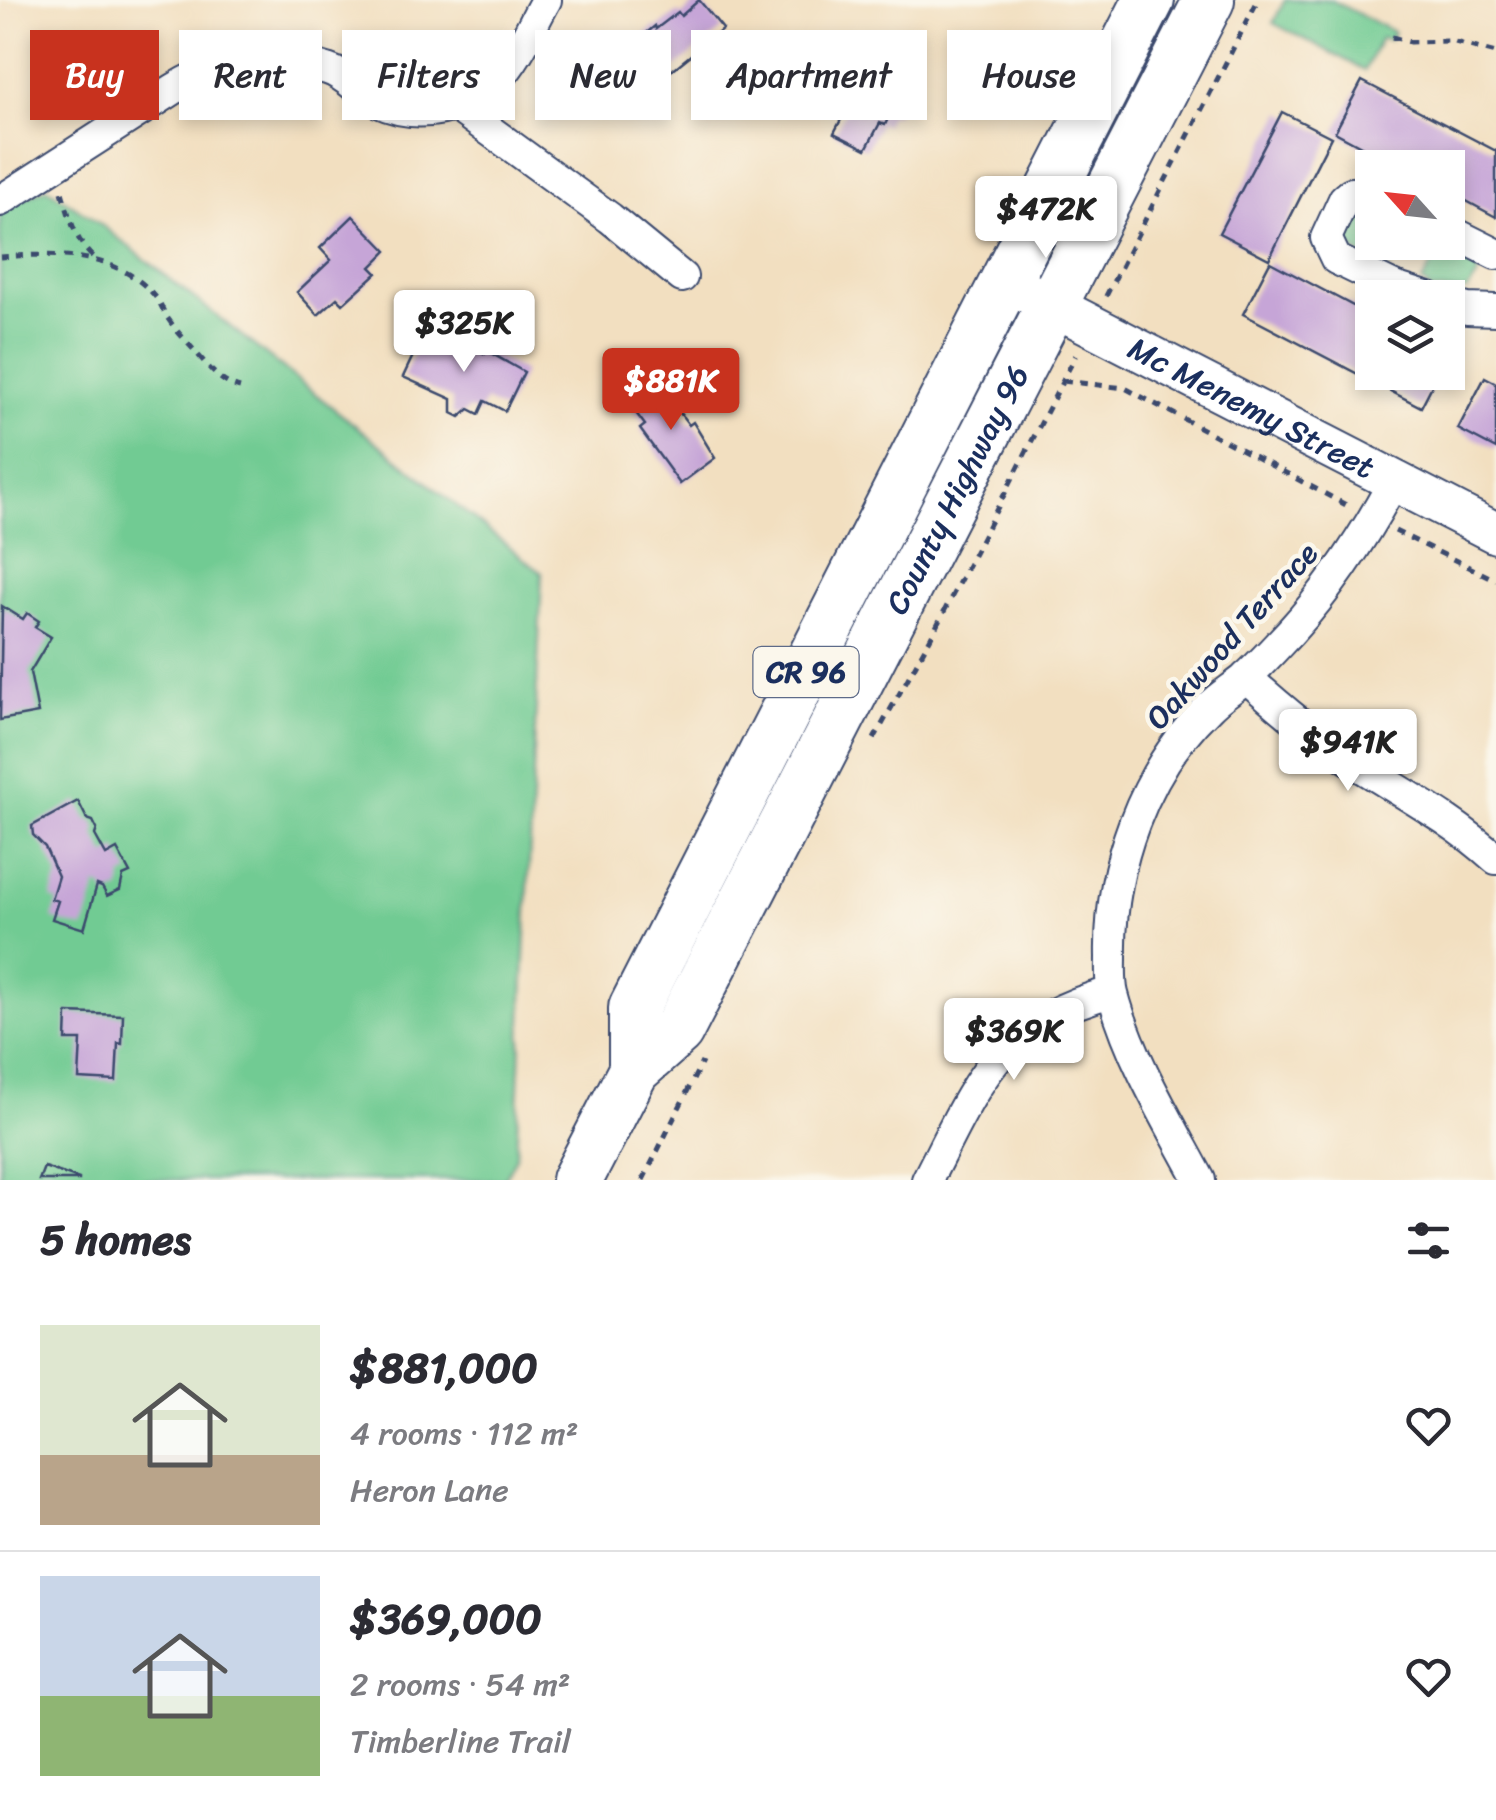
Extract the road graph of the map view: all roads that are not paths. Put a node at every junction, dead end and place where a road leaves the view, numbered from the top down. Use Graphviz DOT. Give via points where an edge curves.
graph roads {
  1 [pos="546,0"];
  2 [pos="1149,0"];
  3 [pos="1209,0"];
  4 [pos="515,51"];
  5 [pos="342,75"];
  6 [pos="475,120"];
  7 [pos="1355,192"];
  8 [pos="0,201"];
  9 [pos="1465,238"];
  10 [pos="1496,254"];
  11 [pos="682,277"];
  12 [pos="1378,280"];
  13 [pos="1007,282"];
  14 [pos="1465,307"];
  15 [pos="1496,310"];
  16 [pos="1073,314"];
  17 [pos="1394,481"];
  18 [pos="1496,533"];
  19 [pos="1246,678"];
  20 [pos="1496,859"];
  21 [pos="1112,992"];
  22 [pos="634,1070"];
  23 [pos="577,1180"];
  24 [pos="927,1180"];
  25 [pos="1200,1180"];
  1 -- 4 [label="street"];
  2 -- 13 [label="main road, County Highway 96 / CR 96"];
  3 -- 16 [label="main road, County Highway 96 / CR 96"];
  5 -- 8 [label="street" via="295,60 232,62 187,81"];
  6 -- 11 [label="street"];
  7 -- 12 [label="street" via="1344,198 1326,238 1336,259"];
  9 -- 10 [label="street"];
  13 -- 16 [label="street, Mc Menemy Street"];
  13 -- 22 [label="main road, County Highway 96 / CR 96" via="634,1008"];
  14 -- 15 [label="street"];
  16 -- 17 [label="street, Mc Menemy Street"];
  16 -- 22 [label="main road, County Highway 96 / CR 96" via="678,1031"];
  17 -- 18 [label="street, Mc Menemy Street"];
  17 -- 19 [label="street, Oakwood Terrace" via="1333,582"];
  19 -- 20 [label="street" via="1294,720 1422,802"];
  19 -- 21 [label="street, Oakwood Terrace" via="1174,748 1131,832 1110,929"];
  21 -- 24 [label="street" via="1051,1013 996,1057"];
  21 -- 25 [label="street, Oakwood Terrace" via="1147,1080"];
  22 -- 23 [label="main road, County Highway 96 / CR 96"];
}
